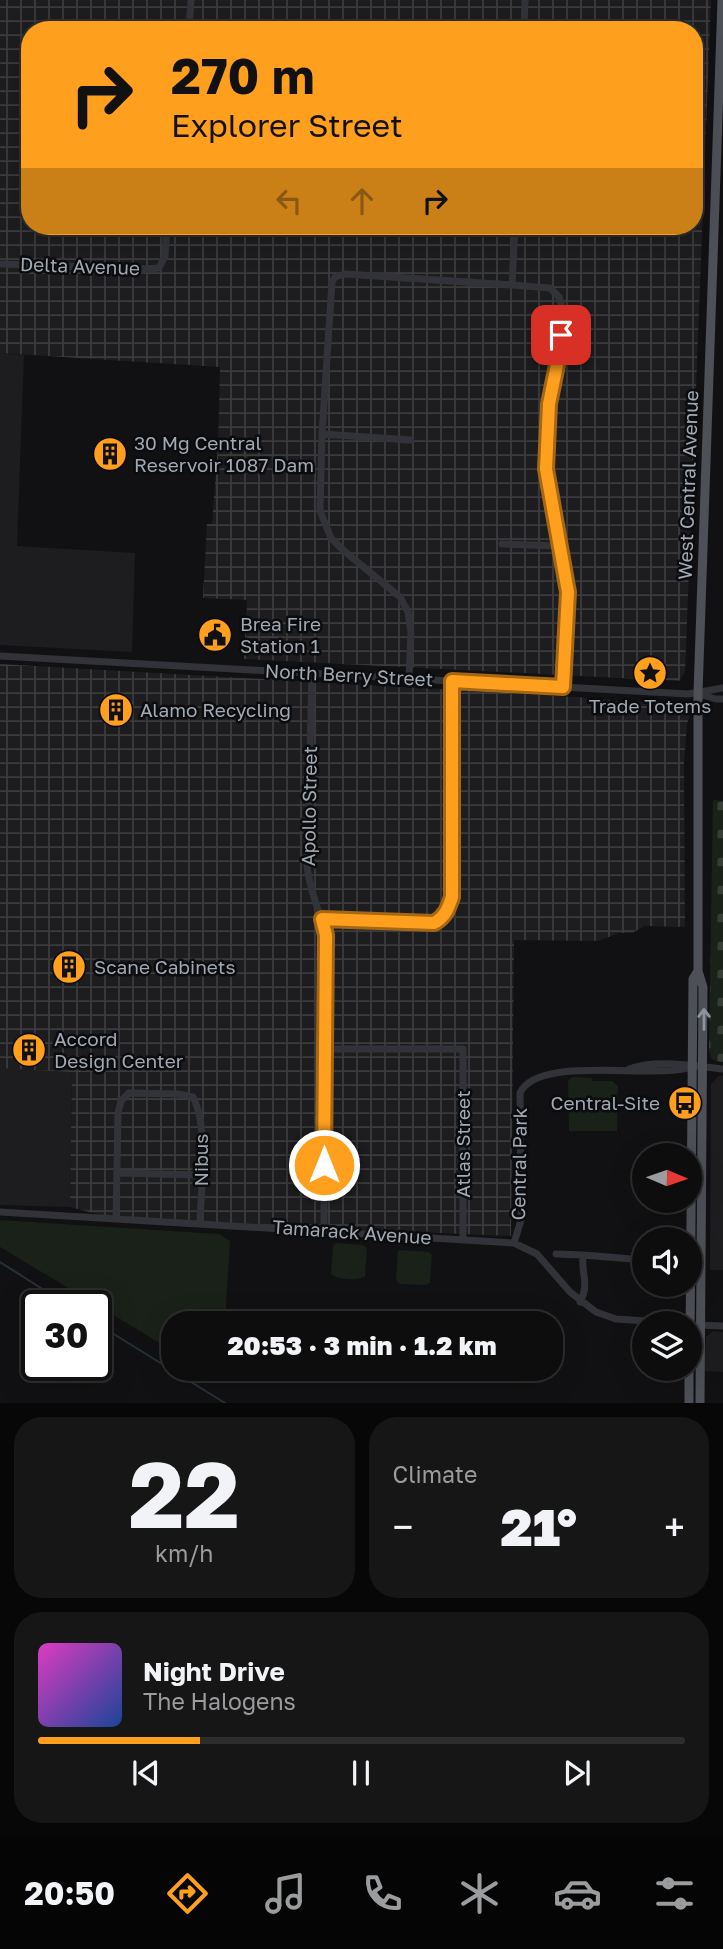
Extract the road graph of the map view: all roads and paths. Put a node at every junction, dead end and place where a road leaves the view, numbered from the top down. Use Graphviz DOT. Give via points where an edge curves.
graph roads {
  1 [pos="191,0"];
  2 [pos="525,0"];
  3 [pos="722,0"];
  4 [pos="190,21"];
  5 [pos="524,21"];
  6 [pos="166,235"];
  7 [pos="514,235"];
  8 [pos="0,264"];
  9 [pos="718,270"];
  10 [pos="512,285"];
  11 [pos="322,434"];
  12 [pos="410,440"];
  13 [pos="502,544"];
  14 [pos="560,546"];
  15 [pos="0,656"];
  16 [pos="312,673"];
  17 [pos="409,678"];
  18 [pos="452,681"];
  19 [pos="563,687"];
  20 [pos="723,688"];
  21 [pos="698,693"];
  22 [pos="723,699"];
  23 [pos="322,919"];
  24 [pos="698,971"];
  25 [pos="324,1049"];
  26 [pos="691,1067"];
  27 [pos="704,1068"];
  28 [pos="723,1069"];
  29 [pos="118,1173"];
  30 [pos="201,1175"];
  31 [pos="0,1212"];
  32 [pos="116,1219"];
  33 [pos="200,1223"];
  34 [pos="690,1227"];
  35 [pos="324,1231"];
  36 [pos="463,1239"];
  37 [pos="514,1243"];
  38 [pos="556,1254"];
  39 [pos="583,1255"];
  40 [pos="632,1259"];
  41 [pos="580,1301"];
  42 [pos="694,1311"];
  43 [pos="632,1321"];
  44 [pos="702,1325"];
  45 [pos="723,1326"];
  46 [pos="689,1381"];
  47 [pos="698,1381"];
  48 [pos="689,1403"];
  49 [pos="700,1403"];
  1 -- 4 [label="street"];
  2 -- 5 [label="street"];
  3 -- 9 [label="main road, West Central Avenue"];
  6 -- 8 [label="street, Delta Avenue" via="159,268"];
  7 -- 10 [label="street"];
  9 -- 21 [label="main road, West Central Avenue"];
  10 -- 11 [label="street" via="335,277"];
  10 -- 14 [label="street" via="550,288 563,311 549,404 546,469"];
  11 -- 12 [label="street"];
  11 -- 17 [label="street" via="320,511 329,535 400,597 408,612"];
  13 -- 14 [label="street"];
  14 -- 19 [label="street" via="568,592"];
  15 -- 16 [label="street, North Berry Street"];
  16 -- 17 [label="street, North Berry Street"];
  16 -- 23 [label="street, Apollo Street" via="307,865 308,882"];
  17 -- 18 [label="street, North Berry Street"];
  18 -- 19 [label="street, North Berry Street"];
  18 -- 23 [label="street" via="449,908 434,923"];
  19 -- 21 [label="street, North Berry Street"];
  20 -- 21 [label="street, North Berry Street"];
  21 -- 22 [label="street, North Berry Street"];
  21 -- 24 [label="main road, West Central Avenue"];
  23 -- 25 [label="street, Apollo Street" via="326,935"];
  24 -- 26 [label="main road, West Central Avenue" via="693,979"];
  27 -- 24 [label="main road, West Central Avenue, one-way" via="704,987"];
  25 -- 35 [label="street, Apollo Street"];
  25 -- 36 [label="street, Atlas Street" via="463,1049"];
  26 -- 27 [label="street, Central Park"];
  26 -- 34 [label="main road, West Central Avenue"];
  26 -- 37 [label="street, Central Park" via="680,1063 564,1071 523,1087 521,1220"];
  27 -- 28 [label="street, Central Park"];
  27 -- 42 [label="main road, West Central Avenue"];
  29 -- 30 [label="street"];
  29 -- 30 [label="street, Nibus" via="121,1101 129,1093 178,1094 193,1097 198,1107"];
  29 -- 32 [label="street"];
  30 -- 33 [label="street, Nibus"];
  31 -- 32 [label="street, Tamarack Avenue"];
  32 -- 33 [label="street, Tamarack Avenue"];
  33 -- 35 [label="street, Tamarack Avenue"];
  35 -- 36 [label="street, Tamarack Avenue"];
  36 -- 37 [label="street, Tamarack Avenue"];
  37 -- 41 [label="street, Tamarack Avenue" via="537,1254"];
  38 -- 39 [label="street"];
  39 -- 40 [label="street"];
  39 -- 41 [label="street" via="586,1292"];
  41 -- 43 [label="street, Tamarack Avenue" via="616,1320"];
  44 -- 45 [label="street"];
  46 -- 48 [label="main road"];
  47 -- 49 [label="main road, West Central Avenue"];
}
